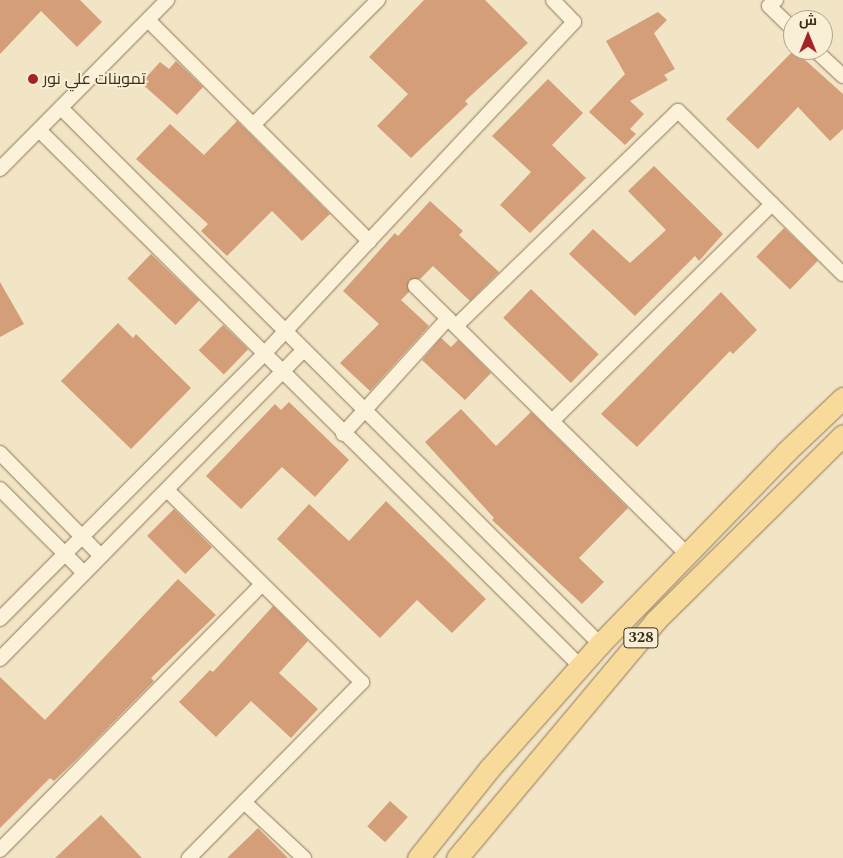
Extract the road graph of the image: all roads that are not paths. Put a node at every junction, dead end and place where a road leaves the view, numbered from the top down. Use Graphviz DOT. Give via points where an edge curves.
graph roads {
  1 [pos="167,0"];
  2 [pos="378,0"];
  3 [pos="553,0"];
  4 [pos="776,0"];
  5 [pos="783,19"];
  6 [pos="148,20"];
  7 [pos="826,60"];
  8 [pos="843,76"];
  9 [pos="61,108"];
  10 [pos="253,125"];
  11 [pos="40,131"];
  12 [pos="0,169"];
  13 [pos="772,204"];
  14 [pos="369,241"];
  15 [pos="843,274"];
  16 [pos="415,286"];
  17 [pos="452,322"];
  18 [pos="286,332"];
  19 [pos="304,350"];
  20 [pos="264,354"];
  21 [pos="282,371"];
  22 [pos="843,398"];
  23 [pos="365,410"];
  24 [pos="552,421"];
  25 [pos="343,434"];
  26 [pos="843,435"];
  27 [pos="0,453"];
  28 [pos="0,489"];
  29 [pos="167,490"];
  30 [pos="83,536"];
  31 [pos="686,553"];
  32 [pos="66,554"];
  33 [pos="101,556"];
  34 [pos="84,573"];
  35 [pos="262,584"];
  36 [pos="0,619"];
  37 [pos="600,644"];
  38 [pos="0,659"];
  39 [pos="580,666"];
  40 [pos="244,802"];
  41 [pos="0,850"];
  42 [pos="189,858"];
  43 [pos="304,858"];
  44 [pos="418,858"];
  45 [pos="457,858"];
  1 -- 6 [label="street"];
  2 -- 10 [label="street"];
  3 -- 14 [label="street" via="574,22"];
  4 -- 5 [label="street" via="769,6"];
  6 -- 9 [label="street"];
  6 -- 10 [label="street"];
  7 -- 8 [label="street"];
  9 -- 11 [label="street"];
  9 -- 18 [label="street"];
  10 -- 14 [label="street"];
  11 -- 12 [label="street"];
  11 -- 20 [label="street"];
  13 -- 15 [label="street"];
  13 -- 17 [label="street" via="678,111"];
  13 -- 24 [label="street"];
  14 -- 18 [label="street"];
  16 -- 17 [label="street"];
  17 -- 23 [label="street"];
  17 -- 24 [label="street"];
  18 -- 19 [label="street"];
  18 -- 20 [label="street"];
  19 -- 21 [label="street"];
  19 -- 23 [label="street"];
  20 -- 21 [label="street"];
  20 -- 30 [label="street"];
  21 -- 25 [label="street"];
  21 -- 29 [label="street"];
  22 -- 31 [label="main road, 328"];
  23 -- 25 [label="street"];
  23 -- 37 [label="street"];
  24 -- 31 [label="street"];
  25 -- 39 [label="street"];
  26 -- 45 [label="main road, 328" via="655,621"];
  27 -- 30 [label="street"];
  28 -- 32 [label="street"];
  29 -- 33 [label="street"];
  29 -- 35 [label="street"];
  30 -- 32 [label="street"];
  30 -- 33 [label="street"];
  31 -- 37 [label="main road, 328"];
  32 -- 34 [label="street"];
  32 -- 36 [label="street"];
  33 -- 34 [label="street"];
  34 -- 38 [label="street"];
  35 -- 40 [label="street" via="362,682"];
  35 -- 41 [label="street"];
  37 -- 39 [label="main road"];
  39 -- 44 [label="main road" via="489,769"];
  40 -- 42 [label="street"];
  40 -- 43 [label="street"];
}
